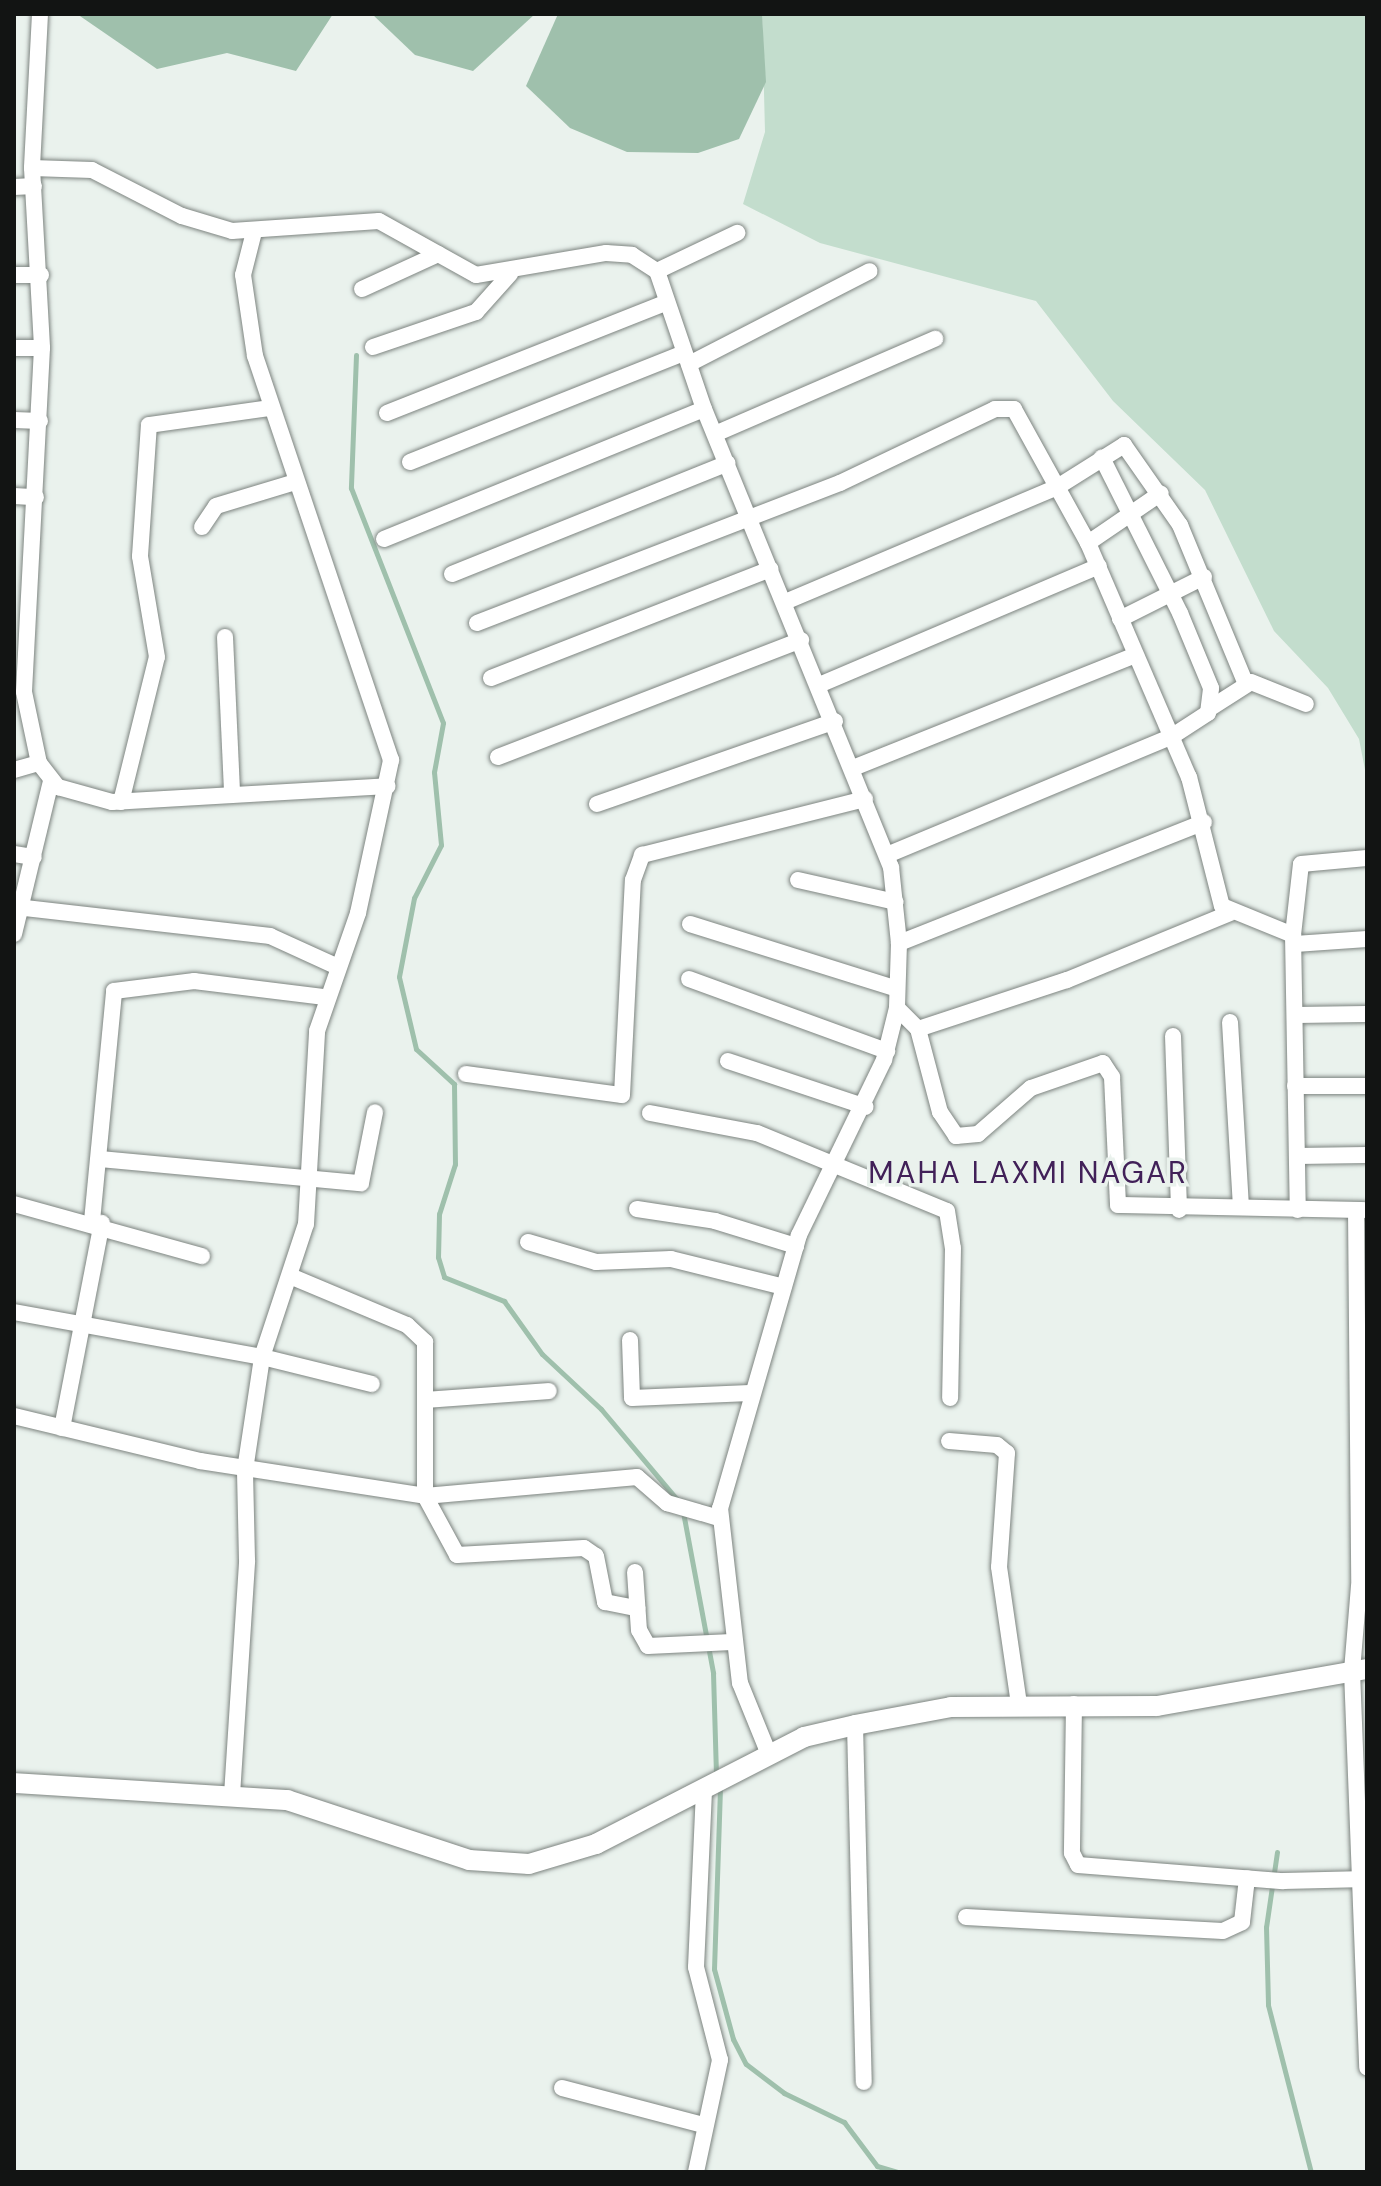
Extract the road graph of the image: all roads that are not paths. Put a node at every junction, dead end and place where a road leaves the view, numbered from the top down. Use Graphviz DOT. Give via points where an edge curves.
graph roads {
  1 [pos="40,14"];
  2 [pos="32,168"];
  3 [pos="34,186"];
  4 [pos="14,187"];
  5 [pos="254,232"];
  6 [pos="737,233"];
  7 [pos="438,254"];
  8 [pos="657,271"];
  9 [pos="870,271"];
  10 [pos="510,274"];
  11 [pos="14,275"];
  12 [pos="41,275"];
  13 [pos="362,289"];
  14 [pos="667,302"];
  15 [pos="935,339"];
  16 [pos="373,347"];
  17 [pos="14,348"];
  18 [pos="42,348"];
  19 [pos="686,358"];
  20 [pos="270,408"];
  21 [pos="704,409"];
  22 [pos="387,413"];
  23 [pos="14,420"];
  24 [pos="40,421"];
  25 [pos="715,434"];
  26 [pos="1102,458"];
  27 [pos="410,462"];
  28 [pos="728,463"];
  29 [pos="292,483"];
  30 [pos="1059,486"];
  31 [pos="1161,493"];
  32 [pos="14,496"];
  33 [pos="36,497"];
  34 [pos="1134,513"];
  35 [pos="751,518"];
  36 [pos="202,527"];
  37 [pos="384,539"];
  38 [pos="1088,543"];
  39 [pos="1099,566"];
  40 [pos="770,569"];
  41 [pos="452,574"];
  42 [pos="1204,577"];
  43 [pos="1172,594"];
  44 [pos="785,602"];
  45 [pos="1120,619"];
  46 [pos="477,623"];
  47 [pos="225,637"];
  48 [pos="801,640"];
  49 [pos="1135,655"];
  50 [pos="491,678"];
  51 [pos="1245,682"];
  52 [pos="819,685"];
  53 [pos="1306,704"];
  54 [pos="1212,707"];
  55 [pos="835,721"];
  56 [pos="1171,737"];
  57 [pos="498,757"];
  58 [pos="39,763"];
  59 [pos="853,768"];
  60 [pos="14,770"];
  61 [pos="51,781"];
  62 [pos="388,786"];
  63 [pos="232,794"];
  64 [pos="865,799"];
  65 [pos="121,802"];
  66 [pos="597,804"];
  67 [pos="1204,822"];
  68 [pos="14,854"];
  69 [pos="887,855"];
  70 [pos="34,857"];
  71 [pos="1367,858"];
  72 [pos="798,880"];
  73 [pos="896,902"];
  74 [pos="25,908"];
  75 [pos="1230,913"];
  76 [pos="690,924"];
  77 [pos="14,934"];
  78 [pos="1367,939"];
  79 [pos="1294,940"];
  80 [pos="899,943"];
  81 [pos="338,967"];
  82 [pos="689,979"];
  83 [pos="897,989"];
  84 [pos="325,997"];
  85 [pos="897,1008"];
  86 [pos="1367,1014"];
  87 [pos="1296,1015"];
  88 [pos="1230,1022"];
  89 [pos="918,1029"];
  90 [pos="1173,1036"];
  91 [pos="887,1051"];
  92 [pos="728,1061"];
  93 [pos="466,1074"];
  94 [pos="1295,1086"];
  95 [pos="1367,1086"];
  96 [pos="866,1107"];
  97 [pos="375,1112"];
  98 [pos="650,1113"];
  99 [pos="1367,1155"];
  100 [pos="1297,1156"];
  101 [pos="100,1159"];
  102 [pos="839,1166"];
  103 [pos="311,1182"];
  104 [pos="14,1204"];
  105 [pos="1241,1207"];
  106 [pos="637,1209"];
  107 [pos="1179,1210"];
  108 [pos="1298,1210"];
  109 [pos="1362,1210"];
  110 [pos="97,1222"];
  111 [pos="528,1242"];
  112 [pos="796,1246"];
  113 [pos="202,1256"];
  114 [pos="290,1276"];
  115 [pos="784,1287"];
  116 [pos="14,1312"];
  117 [pos="84,1325"];
  118 [pos="630,1340"];
  119 [pos="262,1357"];
  120 [pos="372,1384"];
  121 [pos="549,1391"];
  122 [pos="750,1393"];
  123 [pos="950,1398"];
  124 [pos="426,1400"];
  125 [pos="14,1416"];
  126 [pos="62,1428"];
  127 [pos="949,1441"];
  128 [pos="245,1470"];
  129 [pos="425,1496"];
  130 [pos="719,1518"];
  131 [pos="635,1572"];
  132 [pos="637,1608"];
  133 [pos="716,1643"];
  134 [pos="1360,1670"];
  135 [pos="1019,1704"];
  136 [pos="1074,1704"];
  137 [pos="855,1725"];
  138 [pos="768,1752"];
  139 [pos="14,1783"];
  140 [pos="713,1783"];
  141 [pos="232,1795"];
  142 [pos="1254,1879"];
  143 [pos="1363,1879"];
  144 [pos="966,1917"];
  145 [pos="1365,1991"];
  146 [pos="1367,2068"];
  147 [pos="864,2082"];
  148 [pos="562,2088"];
  149 [pos="703,2125"];
  150 [pos="696,2172"];
  1 -- 2 [label="street"];
  2 -- 3 [label="street"];
  2 -- 5 [label="street" via="92,170 197,222"];
  3 -- 4 [label="street"];
  3 -- 12 [label="street"];
  5 -- 7 [label="street" via="379,221"];
  5 -- 20 [label="street" via="244,297"];
  6 -- 8 [label="street"];
  7 -- 10 [label="street" via="476,275"];
  7 -- 13 [label="street"];
  8 -- 10 [label="street" via="632,255 606,253"];
  8 -- 14 [label="street"];
  9 -- 19 [label="street"];
  10 -- 16 [label="street" via="476,312"];
  11 -- 12 [label="street"];
  12 -- 18 [label="street"];
  14 -- 19 [label="street"];
  14 -- 22 [label="street"];
  15 -- 25 [label="street"];
  17 -- 18 [label="street"];
  18 -- 24 [label="street"];
  19 -- 21 [label="street"];
  19 -- 27 [label="street"];
  20 -- 29 [label="street"];
  20 -- 65 [label="street" via="149,425 140,556 157,657"];
  21 -- 25 [label="street"];
  21 -- 37 [label="street"];
  23 -- 24 [label="street"];
  24 -- 33 [label="street"];
  25 -- 28 [label="street"];
  26 -- 30 [label="street"];
  26 -- 31 [label="street" via="1124,445"];
  26 -- 34 [label="street"];
  28 -- 35 [label="street"];
  28 -- 41 [label="street"];
  29 -- 36 [label="street" via="216,506"];
  29 -- 62 [label="street" via="387,745"];
  30 -- 35 [label="street" via="1018,412 1003,407"];
  30 -- 38 [label="street"];
  30 -- 44 [label="street"];
  31 -- 34 [label="street"];
  31 -- 42 [label="street"];
  32 -- 33 [label="street"];
  33 -- 58 [label="street" via="24,692"];
  34 -- 38 [label="street"];
  34 -- 43 [label="street"];
  35 -- 40 [label="street"];
  35 -- 46 [label="street"];
  38 -- 39 [label="street"];
  39 -- 45 [label="street"];
  39 -- 52 [label="street"];
  40 -- 44 [label="street"];
  40 -- 50 [label="street"];
  42 -- 43 [label="street"];
  42 -- 51 [label="street"];
  43 -- 45 [label="street"];
  43 -- 54 [label="street"];
  44 -- 48 [label="street"];
  45 -- 49 [label="street"];
  47 -- 63 [label="street"];
  48 -- 52 [label="street"];
  48 -- 57 [label="street"];
  49 -- 56 [label="street"];
  49 -- 59 [label="street"];
  51 -- 53 [label="street"];
  51 -- 54 [label="street"];
  52 -- 55 [label="street"];
  54 -- 56 [label="street"];
  55 -- 59 [label="street"];
  55 -- 66 [label="street"];
  56 -- 67 [label="street"];
  56 -- 69 [label="street"];
  58 -- 60 [label="street"];
  58 -- 61 [label="street"];
  59 -- 64 [label="street"];
  61 -- 65 [label="street" via="77,796"];
  61 -- 70 [label="street"];
  62 -- 63 [label="street"];
  62 -- 81 [label="street"];
  63 -- 65 [label="street"];
  64 -- 69 [label="street"];
  64 -- 93 [label="street" via="642,855 633,880 622,1095"];
  67 -- 75 [label="street" via="1216,891"];
  67 -- 80 [label="street"];
  68 -- 70 [label="street"];
  69 -- 73 [label="street"];
  70 -- 74 [label="street"];
  71 -- 79 [label="street" via="1301,864"];
  72 -- 73 [label="street"];
  73 -- 80 [label="street"];
  74 -- 77 [label="street"];
  74 -- 81 [label="street" via="270,936"];
  75 -- 79 [label="street"];
  75 -- 89 [label="street" via="1067,980"];
  76 -- 83 [label="street"];
  78 -- 79 [label="street"];
  79 -- 87 [label="street"];
  80 -- 83 [label="street"];
  81 -- 84 [label="street"];
  82 -- 91 [label="street"];
  83 -- 85 [label="street"];
  84 -- 101 [label="street" via="194,981 114,991"];
  84 -- 103 [label="street" via="315,1055"];
  85 -- 89 [label="street"];
  85 -- 91 [label="street"];
  86 -- 87 [label="street"];
  87 -- 94 [label="street"];
  88 -- 105 [label="street"];
  89 -- 107 [label="street" via="940,1112 963,1138 1031,1088 1106,1065 1115,1201 1132,1209"];
  90 -- 107 [label="street"];
  91 -- 96 [label="street"];
  92 -- 96 [label="street"];
  94 -- 95 [label="street"];
  94 -- 100 [label="street"];
  96 -- 102 [label="street"];
  97 -- 103 [label="street" via="365,1180"];
  98 -- 102 [label="street" via="735,1126"];
  99 -- 100 [label="street"];
  100 -- 108 [label="street"];
  101 -- 103 [label="street"];
  101 -- 110 [label="street"];
  102 -- 112 [label="street"];
  102 -- 123 [label="street" via="951,1216"];
  103 -- 114 [label="street"];
  104 -- 110 [label="street"];
  105 -- 107 [label="street"];
  105 -- 108 [label="street"];
  106 -- 112 [label="street" via="715,1221"];
  108 -- 109 [label="street"];
  109 -- 134 [label="street"];
  110 -- 113 [label="street"];
  110 -- 117 [label="street"];
  111 -- 115 [label="street" via="596,1262 671,1259"];
  112 -- 115 [label="street"];
  114 -- 119 [label="street"];
  114 -- 124 [label="street" via="414,1330 427,1349"];
  115 -- 122 [label="street"];
  116 -- 117 [label="street"];
  117 -- 119 [label="street"];
  117 -- 126 [label="street"];
  118 -- 122 [label="street" via="632,1398"];
  119 -- 120 [label="street"];
  119 -- 128 [label="street"];
  121 -- 124 [label="street"];
  122 -- 130 [label="street"];
  124 -- 129 [label="street"];
  125 -- 126 [label="street"];
  126 -- 128 [label="street"];
  127 -- 135 [label="street" via="997,1445 1007,1453 999,1567"];
  128 -- 129 [label="street"];
  128 -- 141 [label="street" via="247,1560"];
  129 -- 130 [label="street" via="630,1476 681,1508"];
  129 -- 132 [label="street" via="457,1555 584,1548 596,1556 605,1602"];
  130 -- 133 [label="street"];
  131 -- 132 [label="street"];
  132 -- 133 [label="street" via="648,1646"];
  133 -- 138 [label="street" via="740,1683"];
  134 -- 136 [label="street" via="1179,1703"];
  134 -- 143 [label="street"];
  135 -- 136 [label="street"];
  135 -- 137 [label="street"];
  136 -- 142 [label="street" via="1075,1863"];
  137 -- 138 [label="street"];
  137 -- 147 [label="street"];
  138 -- 140 [label="street"];
  139 -- 141 [label="street"];
  140 -- 141 [label="street" via="596,1844 529,1864 469,1860 337,1812"];
  140 -- 149 [label="street" via="696,1967 720,2060"];
  142 -- 143 [label="street"];
  142 -- 144 [label="street" via="1242,1922 1223,1931"];
  143 -- 145 [label="street"];
  145 -- 146 [label="street"];
  148 -- 149 [label="street"];
  149 -- 150 [label="street"];
}
